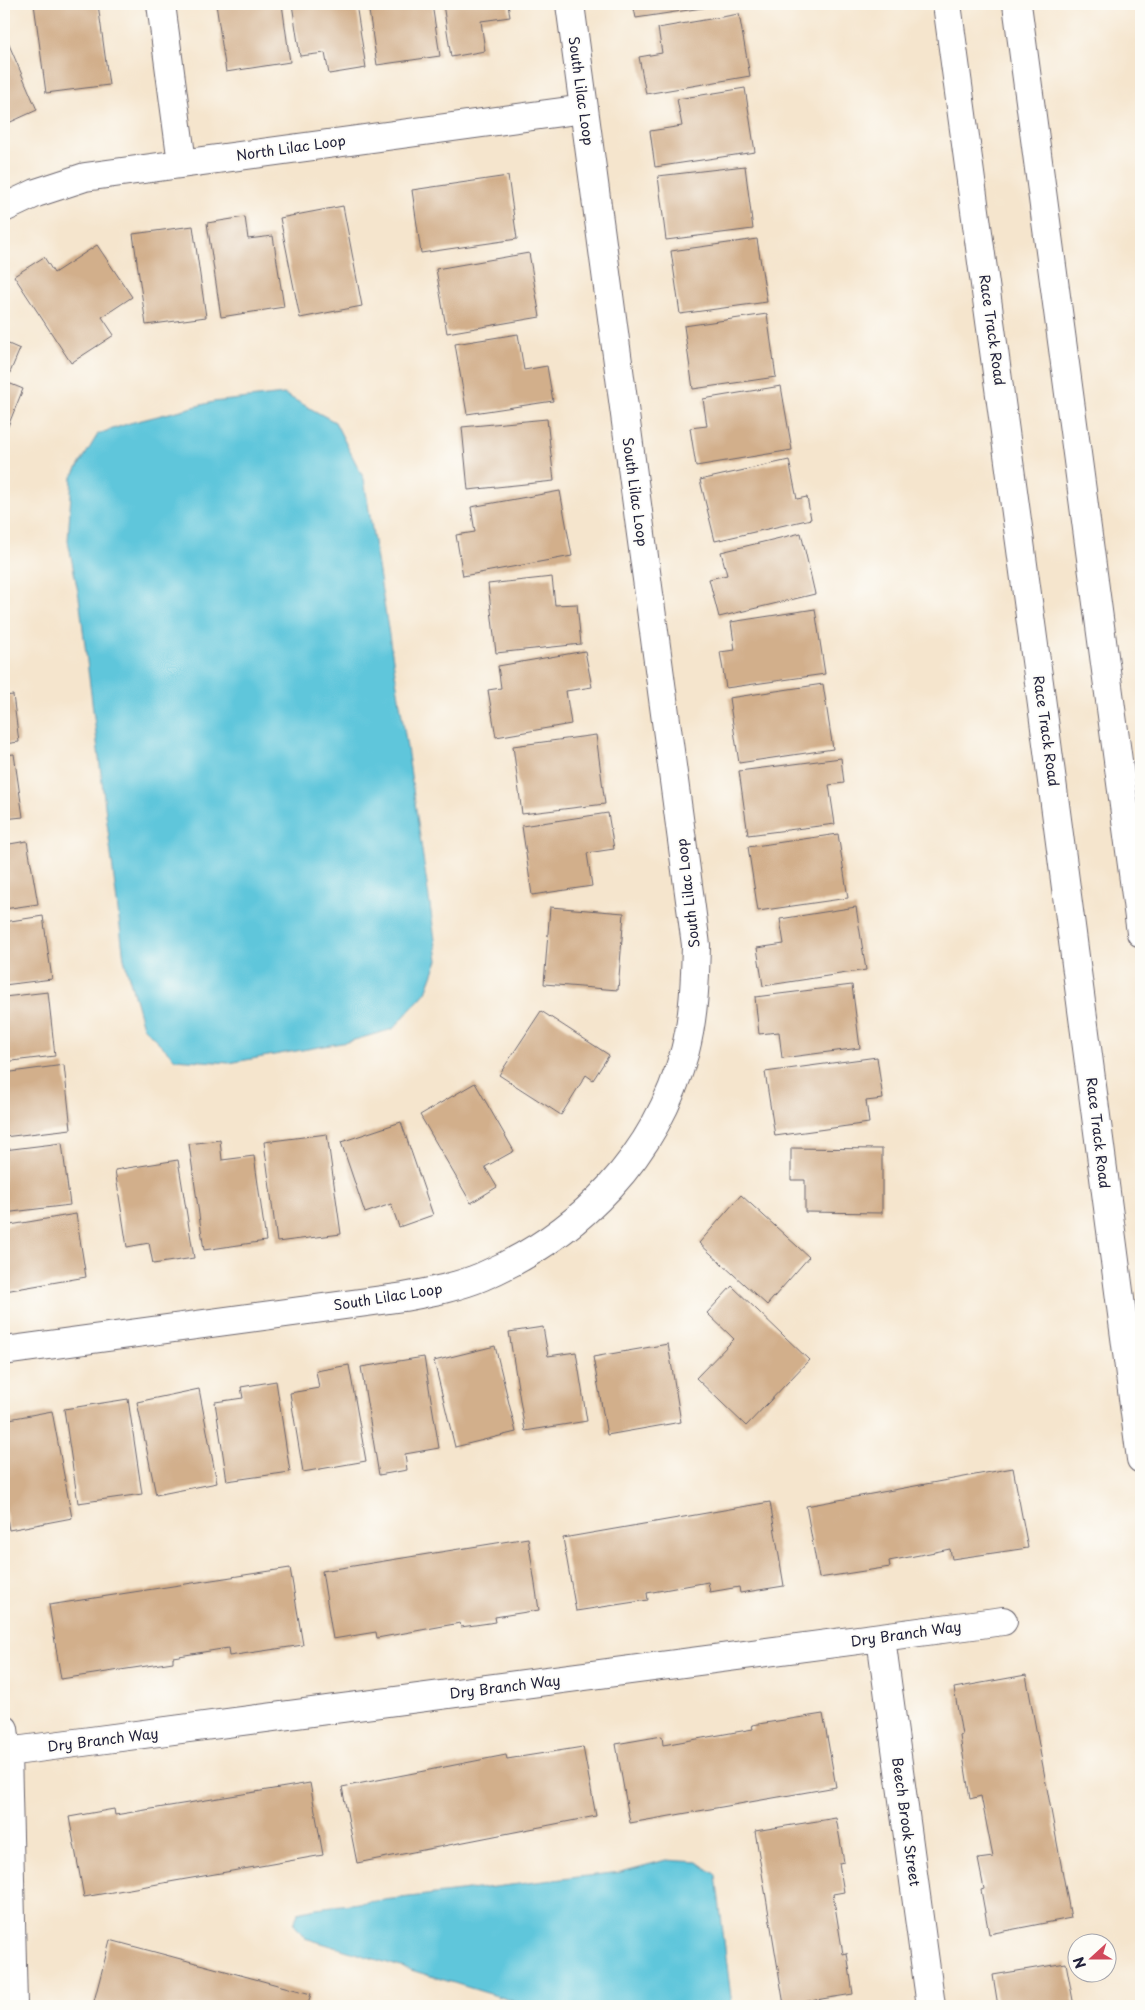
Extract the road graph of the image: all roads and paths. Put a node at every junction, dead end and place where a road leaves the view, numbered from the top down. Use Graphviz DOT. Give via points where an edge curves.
graph roads {
  1 [pos="161,4"];
  2 [pos="570,4"];
  3 [pos="948,4"];
  4 [pos="1016,4"];
  5 [pos="584,108"];
  6 [pos="182,163"];
  7 [pos="4,208"];
  8 [pos="1141,932"];
  9 [pos="4,1351"];
  10 [pos="1141,1459"];
  11 [pos="1003,1621"];
  12 [pos="881,1638"];
  13 [pos="5,1741"];
  14 [pos="13,2006"];
  15 [pos="931,2006"];
  1 -- 6 [label="street"];
  2 -- 5 [label="street, South Lilac Loop"];
  3 -- 10 [label="street, Race Track Road"];
  4 -- 8 [label="street"];
  5 -- 6 [label="street, North Lilac Loop"];
  5 -- 9 [label="street, South Lilac Loop" via="696,945 694,999 684,1051 668,1097 642,1145 619,1177 573,1223 529,1254 480,1278 404,1297"];
  6 -- 7 [label="street, North Lilac Loop" via="85,177 36,192"];
  11 -- 12 [label="street, Dry Branch Way"];
  12 -- 13 [label="street, Dry Branch Way"];
  12 -- 15 [label="street, Beech Brook Street"];
  13 -- 14 [label="street"];
}
